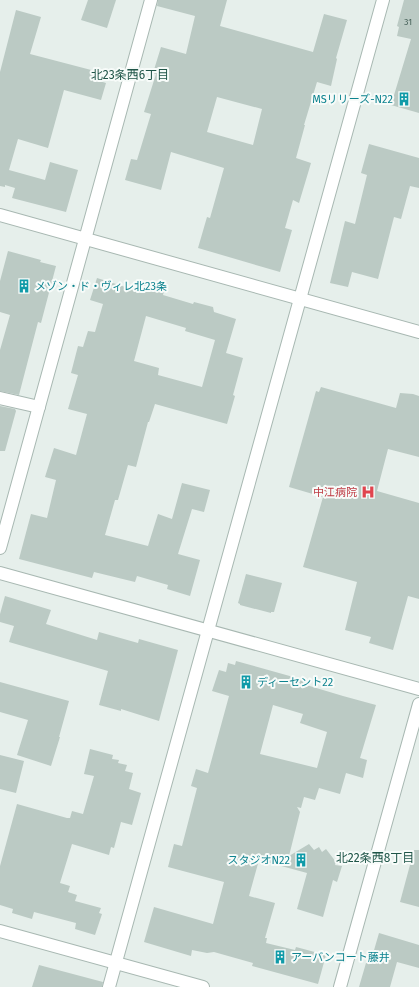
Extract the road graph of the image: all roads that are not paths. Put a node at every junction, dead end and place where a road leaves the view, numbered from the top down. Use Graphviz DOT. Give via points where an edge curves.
graph roads {
  1 [pos="151,0"];
  2 [pos="383,0"];
  3 [pos="0,216"];
  4 [pos="84,239"];
  5 [pos="300,298"];
  6 [pos="419,332"];
  7 [pos="0,398"];
  8 [pos="39,408"];
  9 [pos="0,548"];
  10 [pos="0,573"];
  11 [pos="208,631"];
  12 [pos="419,689"];
  13 [pos="419,704"];
  14 [pos="0,931"];
  15 [pos="116,963"];
  16 [pos="109,987"];
  17 [pos="203,987"];
  18 [pos="340,987"];
  1 -- 4 [label="street"];
  2 -- 5 [label="street"];
  3 -- 4 [label="street"];
  4 -- 5 [label="street"];
  4 -- 8 [label="street"];
  5 -- 6 [label="street"];
  5 -- 11 [label="street"];
  7 -- 8 [label="street"];
  8 -- 9 [label="street"];
  10 -- 11 [label="street"];
  11 -- 12 [label="street"];
  11 -- 15 [label="street"];
  13 -- 18 [label="street"];
  14 -- 15 [label="street"];
  15 -- 16 [label="street"];
  15 -- 17 [label="street"];
}
